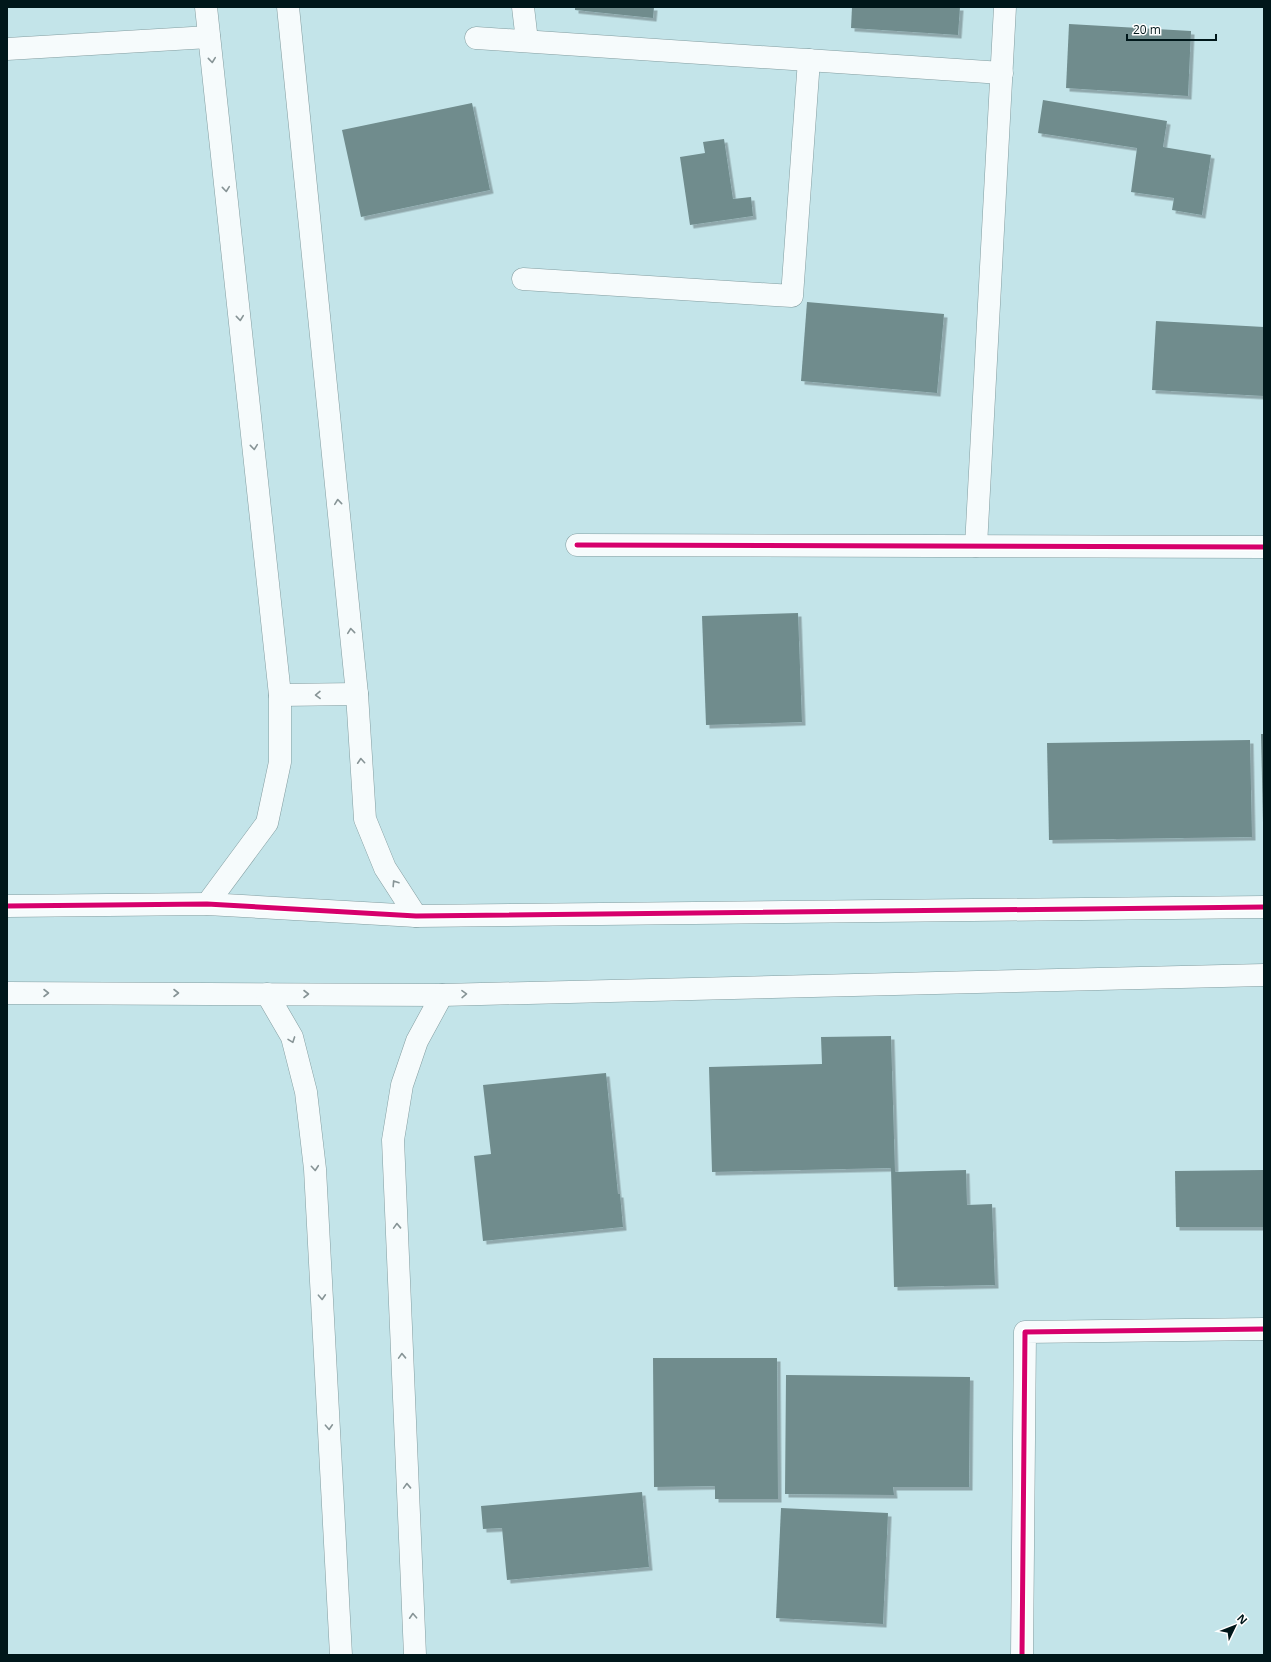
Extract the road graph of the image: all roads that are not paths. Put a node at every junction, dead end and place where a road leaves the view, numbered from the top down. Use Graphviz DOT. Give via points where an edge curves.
graph roads {
  1 [pos="206,7"];
  2 [pos="288,7"];
  3 [pos="523,7"];
  4 [pos="1005,7"];
  5 [pos="209,37"];
  6 [pos="476,38"];
  7 [pos="527,41"];
  8 [pos="7,49"];
  9 [pos="809,60"];
  10 [pos="1002,73"];
  11 [pos="523,280"];
  12 [pos="577,546"];
  13 [pos="976,546"];
  14 [pos="1264,547"];
  15 [pos="357,694"];
  16 [pos="280,695"];
  17 [pos="207,904"];
  18 [pos="7,906"];
  19 [pos="1264,907"];
  20 [pos="416,916"];
  21 [pos="1264,975"];
  22 [pos="7,993"];
  23 [pos="266,994"];
  24 [pos="442,995"];
  25 [pos="1264,1329"];
  26 [pos="340,1655"];
  27 [pos="415,1655"];
  28 [pos="1022,1655"];
  1 -- 5 [label="street"];
  15 -- 2 [label="street, one-way"];
  3 -- 7 [label="street"];
  4 -- 10 [label="street"];
  5 -- 8 [label="street"];
  5 -- 16 [label="street, one-way"];
  6 -- 7 [label="street"];
  7 -- 9 [label="street"];
  9 -- 10 [label="street"];
  9 -- 11 [label="street" via="792,296"];
  10 -- 13 [label="street"];
  12 -- 13 [label="street"];
  13 -- 14 [label="street"];
  15 -- 16 [label="street, one-way"];
  20 -- 15 [label="street, one-way" via="386,868 365,819"];
  16 -- 17 [label="street" via="280,762 267,823"];
  17 -- 18 [label="street"];
  17 -- 20 [label="street"];
  19 -- 20 [label="street"];
  24 -- 21 [label="street, one-way"];
  22 -- 23 [label="street, one-way"];
  23 -- 24 [label="street, one-way"];
  23 -- 26 [label="street, one-way" via="292,1038 306,1092 315,1170"];
  27 -- 24 [label="street, one-way" via="393,1140 402,1085 417,1041"];
  25 -- 28 [label="street" via="1025,1332"];
}
